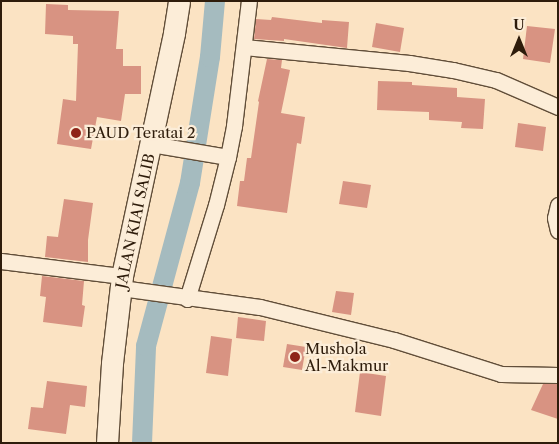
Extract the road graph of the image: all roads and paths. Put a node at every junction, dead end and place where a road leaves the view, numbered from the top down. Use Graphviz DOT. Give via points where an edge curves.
graph roads {
  1 [pos="179,1"];
  2 [pos="249,1"];
  3 [pos="244,47"];
  4 [pos="558,106"];
  5 [pos="158,146"];
  6 [pos="228,157"];
  7 [pos="558,205"];
  8 [pos="558,231"];
  9 [pos="1,261"];
  10 [pos="128,285"];
  11 [pos="181,298"];
  12 [pos="558,375"];
  13 [pos="107,443"];
  1 -- 5 [label="street, JALAN KIAI SALIB"];
  2 -- 3 [label="street"];
  3 -- 4 [label="street" via="453,70 496,80"];
  3 -- 6 [label="street"];
  5 -- 6 [label="street"];
  5 -- 10 [label="street, JALAN KIAI SALIB"];
  6 -- 11 [label="street" via="216,205"];
  7 -- 8 [label="street" via="555,218"];
  9 -- 10 [label="street"];
  10 -- 11 [label="street"];
  10 -- 13 [label="street, JALAN KIAI SALIB" via="112,363"];
  11 -- 12 [label="street" via="269,310 394,340 501,374"];
}
